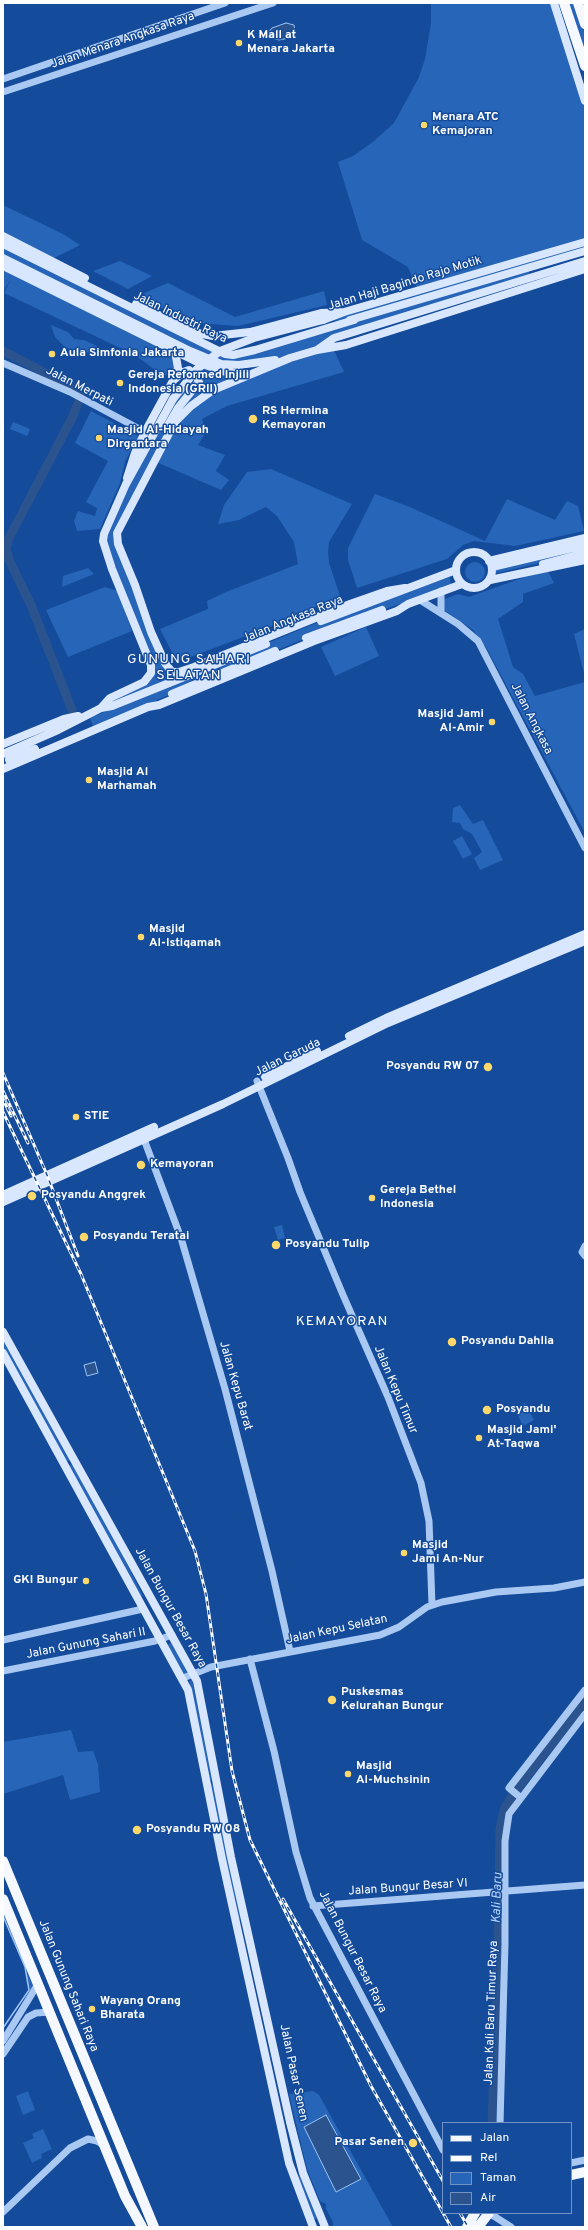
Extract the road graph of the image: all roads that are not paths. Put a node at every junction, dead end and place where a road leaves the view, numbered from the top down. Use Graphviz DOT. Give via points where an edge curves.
graph roads {
  1 [pos="225,3"];
  2 [pos="273,3"];
  3 [pos="564,3"];
  4 [pos="578,3"];
  5 [pos="557,6"];
  6 [pos="585,24"];
  7 [pos="134,34"];
  8 [pos="142,46"];
  9 [pos="585,66"];
  10 [pos="3,79"];
  11 [pos="3,92"];
  12 [pos="585,102"];
  13 [pos="3,236"];
  14 [pos="585,242"];
  15 [pos="3,244"];
  16 [pos="585,251"];
  17 [pos="24,255"];
  18 [pos="3,258"];
  19 [pos="585,261"];
  20 [pos="508,265"];
  21 [pos="3,266"];
  22 [pos="18,266"];
  23 [pos="585,269"];
  24 [pos="481,283"];
  25 [pos="92,285"];
  26 [pos="83,298"];
  27 [pos="85,307"];
  28 [pos="344,312"];
  29 [pos="325,320"];
  30 [pos="354,320"];
  31 [pos="317,350"];
  32 [pos="175,351"];
  33 [pos="290,358"];
  34 [pos="3,362"];
  35 [pos="247,375"];
  36 [pos="174,379"];
  37 [pos="145,432"];
  38 [pos="159,451"];
  39 [pos="126,484"];
  40 [pos="585,538"];
  41 [pos="585,545"];
  42 [pos="585,553"];
  43 [pos="585,560"];
  44 [pos="456,570"];
  45 [pos="491,570"];
  46 [pos="443,574"];
  47 [pos="462,584"];
  48 [pos="404,588"];
  49 [pos="445,590"];
  50 [pos="420,600"];
  51 [pos="408,604"];
  52 [pos="441,613"];
  53 [pos="224,654"];
  54 [pos="219,663"];
  55 [pos="198,668"];
  56 [pos="230,669"];
  57 [pos="238,672"];
  58 [pos="148,707"];
  59 [pos="101,708"];
  60 [pos="86,714"];
  61 [pos="81,734"];
  62 [pos="3,744"];
  63 [pos="3,754"];
  64 [pos="3,763"];
  65 [pos="3,768"];
  66 [pos="585,848"];
  67 [pos="585,934"];
  68 [pos="585,941"];
  69 [pos="549,953"];
  70 [pos="258,1083"];
  71 [pos="143,1135"];
  72 [pos="3,1195"];
  73 [pos="3,1202"];
  74 [pos="3,1332"];
  75 [pos="3,1353"];
  76 [pos="585,1582"];
  77 [pos="144,1585"];
  78 [pos="432,1605"];
  79 [pos="156,1606"];
  80 [pos="145,1611"];
  81 [pos="172,1636"];
  82 [pos="3,1640"];
  83 [pos="161,1640"];
  84 [pos="290,1651"];
  85 [pos="250,1659"];
  86 [pos="3,1672"];
  87 [pos="193,1673"];
  88 [pos="183,1678"];
  89 [pos="585,1690"];
  90 [pos="585,1714"];
  91 [pos="514,1792"];
  92 [pos="3,1861"];
  93 [pos="585,1885"];
  94 [pos="503,1892"];
  95 [pos="3,1899"];
  96 [pos="313,1906"];
  97 [pos="246,1921"];
  98 [pos="236,1923"];
  99 [pos="38,1984"];
  100 [pos="50,2012"];
  101 [pos="268,2015"];
  102 [pos="257,2017"];
  103 [pos="6,2040"];
  104 [pos="3,2054"];
  105 [pos="500,2122"];
  106 [pos="103,2142"];
  107 [pos="442,2148"];
  108 [pos="585,2160"];
  109 [pos="572,2163"];
  110 [pos="585,2165"];
  111 [pos="572,2168"];
  112 [pos="585,2172"];
  113 [pos="572,2175"];
  114 [pos="585,2179"];
  115 [pos="572,2182"];
  116 [pos="125,2196"];
  117 [pos="3,2212"];
  118 [pos="468,2214"];
  119 [pos="474,2214"];
  120 [pos="488,2214"];
  121 [pos="491,2214"];
  122 [pos="135,2227"];
  123 [pos="142,2227"];
  124 [pos="154,2227"];
  125 [pos="313,2227"];
  126 [pos="325,2227"];
  127 [pos="461,2227"];
  128 [pos="467,2227"];
  129 [pos="478,2227"];
  130 [pos="511,2227"];
  1 -- 7 [label="street, Jalan Menara Angkasa Raya"];
  2 -- 8 [label="street, Jalan Menara Angkasa Raya"];
  3 -- 9 [label="main road"];
  4 -- 6 [label="main road"];
  5 -- 12 [label="main road"];
  7 -- 8 [label="street"];
  7 -- 10 [label="street, Jalan Menara Angkasa Raya"];
  8 -- 11 [label="street, Jalan Menara Angkasa Raya"];
  13 -- 25 [label="main road, Jalan Industri Raya"];
  14 -- 20 [label="main road, Jalan Haji Bagindo Rajo Motik"];
  15 -- 17 [label="main road, Jalan Industri Raya"];
  16 -- 24 [label="main road, Jalan Haji Bagindo Rajo Motik"];
  17 -- 22 [label="main road"];
  17 -- 25 [label="main road, Jalan Industri Raya"];
  18 -- 22 [label="main road, Jalan Industri Raya"];
  19 -- 31 [label="main road" via="334,338"];
  20 -- 24 [label="main road"];
  20 -- 28 [label="main road, Jalan Haji Bagindo Rajo Motik"];
  21 -- 27 [label="main road"];
  22 -- 26 [label="main road, Jalan Industri Raya"];
  23 -- 31 [label="main road" via="346,345"];
  24 -- 30 [label="main road, Jalan Haji Bagindo Rajo Motik"];
  25 -- 28 [label="main road, Jalan Industri Raya" via="202,334 250,332 321,313"];
  25 -- 30 [label="main road, Jalan Industri Raya" via="220,352 233,355"];
  26 -- 27 [label="main road"];
  26 -- 33 [label="main road, Jalan Industri Raya" via="221,364 239,365"];
  27 -- 32 [label="main road"];
  28 -- 29 [label="main road, Jalan Haji Bagindo Rajo Motik"];
  29 -- 30 [label="main road, Jalan Haji Bagindo Rajo Motik"];
  29 -- 39 [label="main road, bridge" via="236,344 220,351 207,361 179,389"];
  31 -- 33 [label="main road"];
  32 -- 35 [label="main road" via="213,368"];
  32 -- 36 [label="main road" via="178,368"];
  33 -- 35 [label="main road"];
  34 -- 37 [label="street, Jalan Merpati" via="70,392"];
  35 -- 38 [label="main road" via="213,390 191,406 175,422"];
  36 -- 37 [label="main road"];
  36 -- 38 [label="main road" via="189,370 199,382 172,418 160,443"];
  37 -- 39 [label="main road" via="135,453"];
  38 -- 55 [label="main road, Jalan Angkasa Raya" via="121,524 117,540 165,663 172,672"];
  39 -- 59 [label="main road, Jalan Angkasa Raya" via="106,528 103,541 151,665 151,673 144,682 110,698"];
  40 -- 45 [label="main road"];
  41 -- 45 [label="main road"];
  42 -- 45 [label="main road"];
  43 -- 45 [label="main road"];
  44 -- 45 [label="main road" via="460,559 469,553 480,554"];
  44 -- 46 [label="main road, Jalan Angkasa Raya"];
  44 -- 47 [label="main road"];
  45 -- 47 [label="main road" via="483,586 475,588"];
  46 -- 48 [label="main road, Jalan Angkasa Raya"];
  46 -- 49 [label="main road" via="451,578 452,583"];
  47 -- 49 [label="main road, Jalan Angkasa Raya"];
  48 -- 53 [label="main road, Jalan Angkasa Raya" via="350,604"];
  48 -- 54 [label="main road, Jalan Angkasa Raya" via="390,596"];
  49 -- 50 [label="main road, Jalan Angkasa Raya"];
  49 -- 52 [label="street"];
  50 -- 51 [label="main road, Jalan Angkasa Raya"];
  50 -- 52 [label="street, Jalan Angkasa"];
  51 -- 56 [label="main road, Jalan Angkasa Raya" via="400,604 341,624"];
  51 -- 57 [label="main road, Jalan Angkasa Raya" via="397,611 321,638"];
  52 -- 66 [label="street, Jalan Angkasa" via="478,641"];
  53 -- 54 [label="main road"];
  53 -- 55 [label="main road, Jalan Angkasa Raya"];
  54 -- 55 [label="main road, Jalan Angkasa Raya"];
  55 -- 59 [label="main road, Jalan Angkasa Raya" via="112,706"];
  56 -- 57 [label="main road"];
  56 -- 58 [label="main road, Jalan Angkasa Raya" via="157,700"];
  57 -- 58 [label="main road, Jalan Angkasa Raya" via="159,705"];
  58 -- 61 [label="main road, Jalan Angkasa Raya"];
  59 -- 60 [label="main road, Jalan Angkasa Raya"];
  60 -- 62 [label="main road, Jalan Angkasa Raya" via="64,719"];
  60 -- 63 [label="main road, Jalan Angkasa Raya" via="58,730"];
  61 -- 64 [label="main road, Jalan Angkasa Raya" via="55,740"];
  61 -- 65 [label="main road, Jalan Angkasa Raya"];
  67 -- 69 [label="main road, Jalan Garuda"];
  68 -- 69 [label="main road, Jalan Garuda"];
  69 -- 70 [label="main road, Jalan Garuda" via="383,1019"];
  70 -- 71 [label="main road, Jalan Garuda"];
  70 -- 78 [label="street, Jalan Kepu Timur" via="342,1295 388,1397 420,1483 430,1528"];
  71 -- 72 [label="main road, Jalan Garuda"];
  71 -- 73 [label="main road, Jalan Garuda"];
  71 -- 84 [label="street, Jalan Kepu Barat" via="181,1238 225,1389"];
  74 -- 77 [label="main road, Jalan Bungur Besar Raya"];
  75 -- 80 [label="main road, Jalan Bungur Besar Raya"];
  76 -- 78 [label="street, Jalan Kepu Selatan" via="554,1588 496,1592"];
  77 -- 79 [label="main road, Jalan Bungur Besar Raya"];
  77 -- 80 [label="main road" via="148,1601"];
  78 -- 84 [label="street, Jalan Kepu Selatan" via="399,1627 385,1633"];
  79 -- 80 [label="main road"];
  79 -- 81 [label="main road, Jalan Bungur Besar Raya"];
  80 -- 82 [label="street"];
  80 -- 83 [label="main road, Jalan Bungur Besar Raya"];
  81 -- 83 [label="street, Jalan Gunung Sahari II"];
  81 -- 87 [label="main road, Jalan Bungur Besar Raya"];
  83 -- 86 [label="street, Jalan Gunung Sahari II"];
  83 -- 88 [label="main road, Jalan Bungur Besar Raya"];
  84 -- 85 [label="street, Jalan Kepu Selatan"];
  85 -- 87 [label="street, Jalan Kepu Selatan"];
  85 -- 96 [label="street, Jalan Bungur Besar Raya" via="274,1751 296,1852"];
  87 -- 88 [label="street, Jalan Kepu Selatan"];
  87 -- 97 [label="main road, Jalan Bungur Besar Raya"];
  88 -- 98 [label="main road, Jalan Bungur Besar Raya" via="196,1723"];
  89 -- 91 [label="street"];
  90 -- 91 [label="street, Jalan Kali Baru Timur Raya"];
  91 -- 94 [label="street, Jalan Kali Baru Timur Raya" via="506,1830"];
  92 -- 124 [label="main road, Jalan Gunung Sahari Raya"];
  93 -- 94 [label="street, Jalan Bungur Besar VI"];
  94 -- 96 [label="street, Jalan Bungur Besar VI"];
  94 -- 105 [label="street, Jalan Kali Baru Timur Raya" via="506,1944"];
  95 -- 99 [label="main road"];
  96 -- 107 [label="street, Jalan Bungur Besar Raya"];
  97 -- 101 [label="main road, Jalan Pasar Senen"];
  98 -- 102 [label="main road, Jalan Pasar Senen"];
  99 -- 100 [label="main road"];
  99 -- 103 [label="street"];
  100 -- 103 [label="street" via="31,2015"];
  100 -- 106 [label="main road"];
  101 -- 102 [label="main road"];
  101 -- 126 [label="main road, Jalan Pasar Senen" via="301,2166"];
  102 -- 125 [label="main road, Jalan Pasar Senen" via="289,2163"];
  103 -- 104 [label="street"];
  106 -- 116 [label="main road"];
  106 -- 117 [label="street" via="88,2139 70,2148"];
  108 -- 109 [label="street"];
  110 -- 111 [label="main road"];
  112 -- 113 [label="main road"];
  114 -- 115 [label="main road"];
  116 -- 122 [label="main road"];
  116 -- 123 [label="main road"];
  118 -- 127 [label="main road"];
  119 -- 128 [label="main road"];
  120 -- 129 [label="main road"];
  121 -- 130 [label="street"];
}
